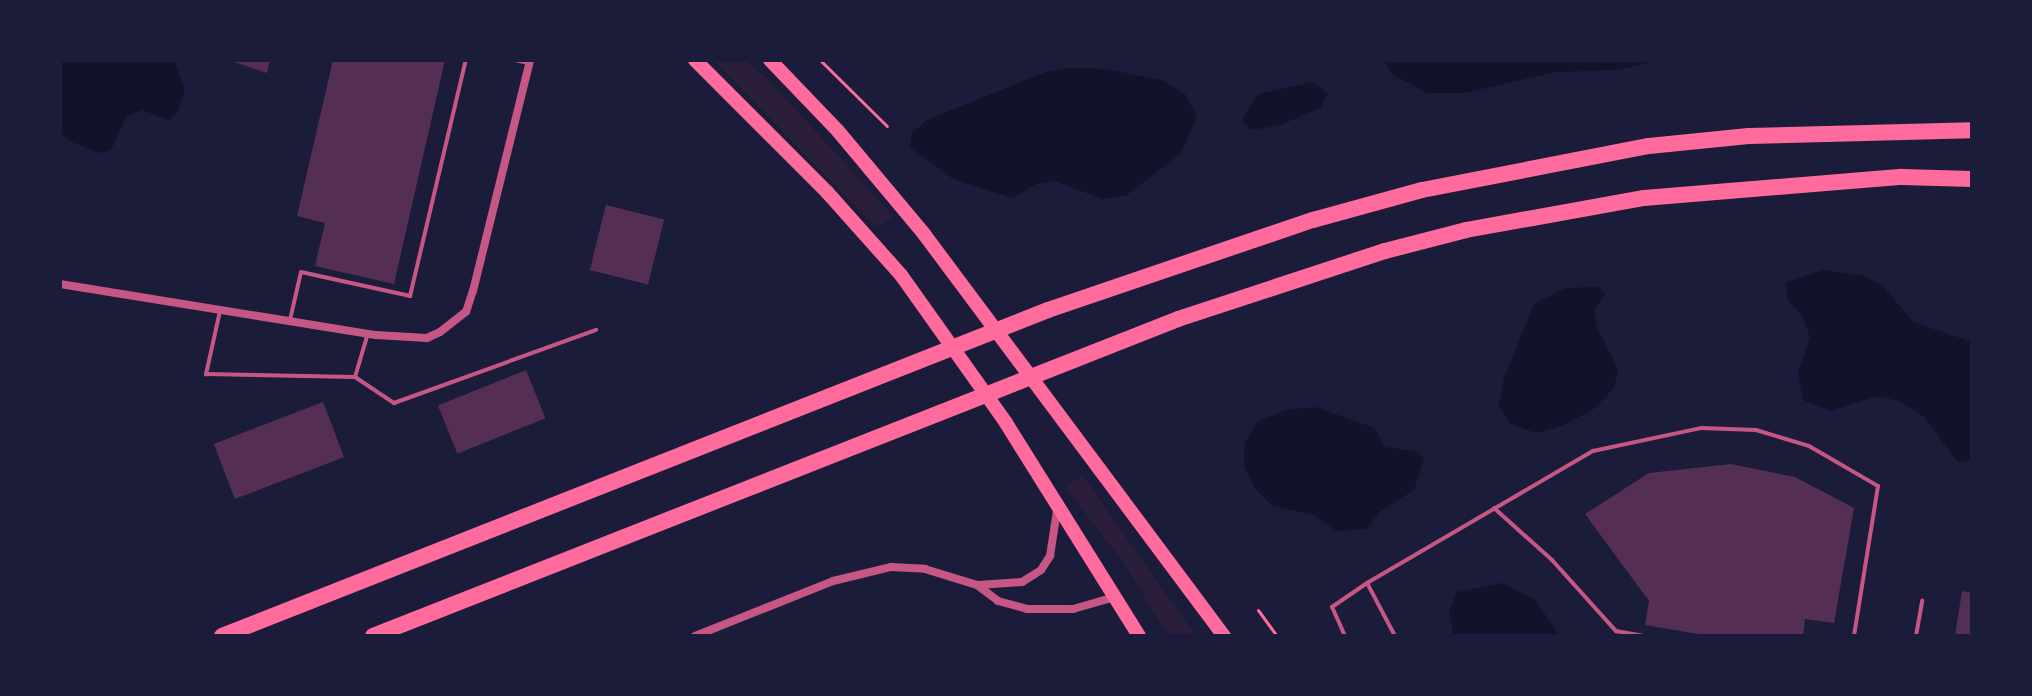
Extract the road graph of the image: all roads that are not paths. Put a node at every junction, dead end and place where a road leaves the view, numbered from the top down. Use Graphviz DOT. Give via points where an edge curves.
graph roads {
  1 [pos="466,60"];
  2 [pos="515,60"];
  3 [pos="695,60"];
  4 [pos="770,60"];
  5 [pos="529,62"];
  6 [pos="1972,130"];
  7 [pos="1972,179"];
  8 [pos="60,284"];
  9 [pos="221,309"];
  10 [pos="290,320"];
  11 [pos="596,330"];
  12 [pos="368,333"];
  13 [pos="355,377"];
  14 [pos="1058,504"];
  15 [pos="1494,508"];
  16 [pos="1367,583"];
  17 [pos="977,585"];
  18 [pos="1115,597"];
  19 [pos="1922,601"];
  20 [pos="1616,633"];
  21 [pos="222,636"];
  22 [pos="373,636"];
  23 [pos="695,636"];
  24 [pos="1139,636"];
  25 [pos="1224,636"];
  26 [pos="1345,636"];
  27 [pos="1395,636"];
  28 [pos="1644,636"];
  29 [pos="1854,636"];
  30 [pos="1916,636"];
  1 -- 10 [label="lane" via="410,296 301,272"];
  2 -- 5 [label="lane"];
  3 -- 14 [label="main road" via="901,275"];
  4 -- 25 [label="main road" via="891,192"];
  5 -- 12 [label="street" via="466,312 427,338"];
  6 -- 21 [label="highway" via="1749,136 1649,146 1524,168 1313,220 1048,310"];
  7 -- 22 [label="highway" via="1902,177 1701,192 1466,230 1263,289"];
  8 -- 9 [label="street"];
  9 -- 10 [label="street"];
  9 -- 13 [label="lane" via="206,374"];
  10 -- 12 [label="street"];
  11 -- 13 [label="lane" via="394,403"];
  12 -- 13 [label="lane"];
  14 -- 17 [label="street" via="1052,546 1041,570 1022,582"];
  14 -- 18 [label="main road"];
  15 -- 16 [label="lane"];
  15 -- 20 [label="lane" via="1552,560"];
  15 -- 29 [label="lane" via="1593,451 1660,434 1756,430 1809,446 1878,486"];
  16 -- 26 [label="lane" via="1332,607"];
  16 -- 27 [label="lane"];
  17 -- 18 [label="street" via="998,601 1027,609 1073,609"];
  17 -- 23 [label="street" via="914,567 872,569"];
  18 -- 24 [label="main road"];
  19 -- 30 [label="lane"];
  20 -- 28 [label="lane"];
}
